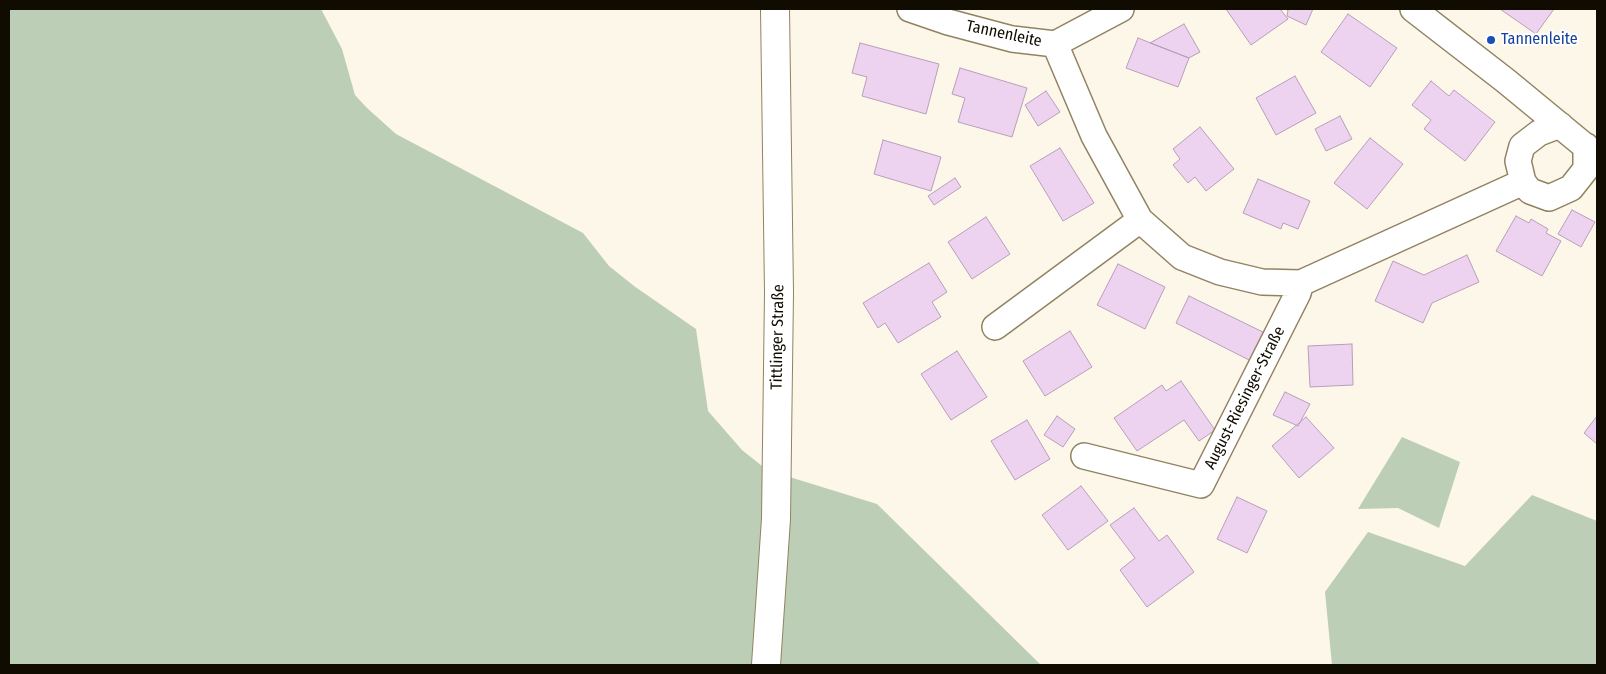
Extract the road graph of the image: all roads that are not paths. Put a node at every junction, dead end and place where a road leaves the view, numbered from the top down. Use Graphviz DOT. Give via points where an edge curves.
graph roads {
  1 [pos="775,9"];
  2 [pos="910,9"];
  3 [pos="1122,9"];
  4 [pos="1413,9"];
  5 [pos="1055,44"];
  6 [pos="1560,125"];
  7 [pos="1592,151"];
  8 [pos="1523,182"];
  9 [pos="1140,220"];
  10 [pos="1301,283"];
  11 [pos="995,328"];
  12 [pos="1084,456"];
  13 [pos="766,665"];
  1 -- 13 [label="street, Tittlinger Straße" via="779,293 776,519"];
  2 -- 5 [label="street, Tannenleite" via="1012,39"];
  3 -- 5 [label="street, Tannenleite"];
  4 -- 6 [label="street"];
  5 -- 9 [label="street" via="1094,136"];
  6 -- 7 [label="street"];
  6 -- 8 [label="street" via="1538,132 1522,146 1518,161"];
  7 -- 8 [label="street" via="1586,169 1571,188 1549,198 1530,191"];
  8 -- 10 [label="street"];
  9 -- 10 [label="street" via="1182,257 1220,272 1262,282"];
  9 -- 11 [label="street"];
  10 -- 12 [label="street, August-Riesinger-Straße" via="1202,485"];
}
